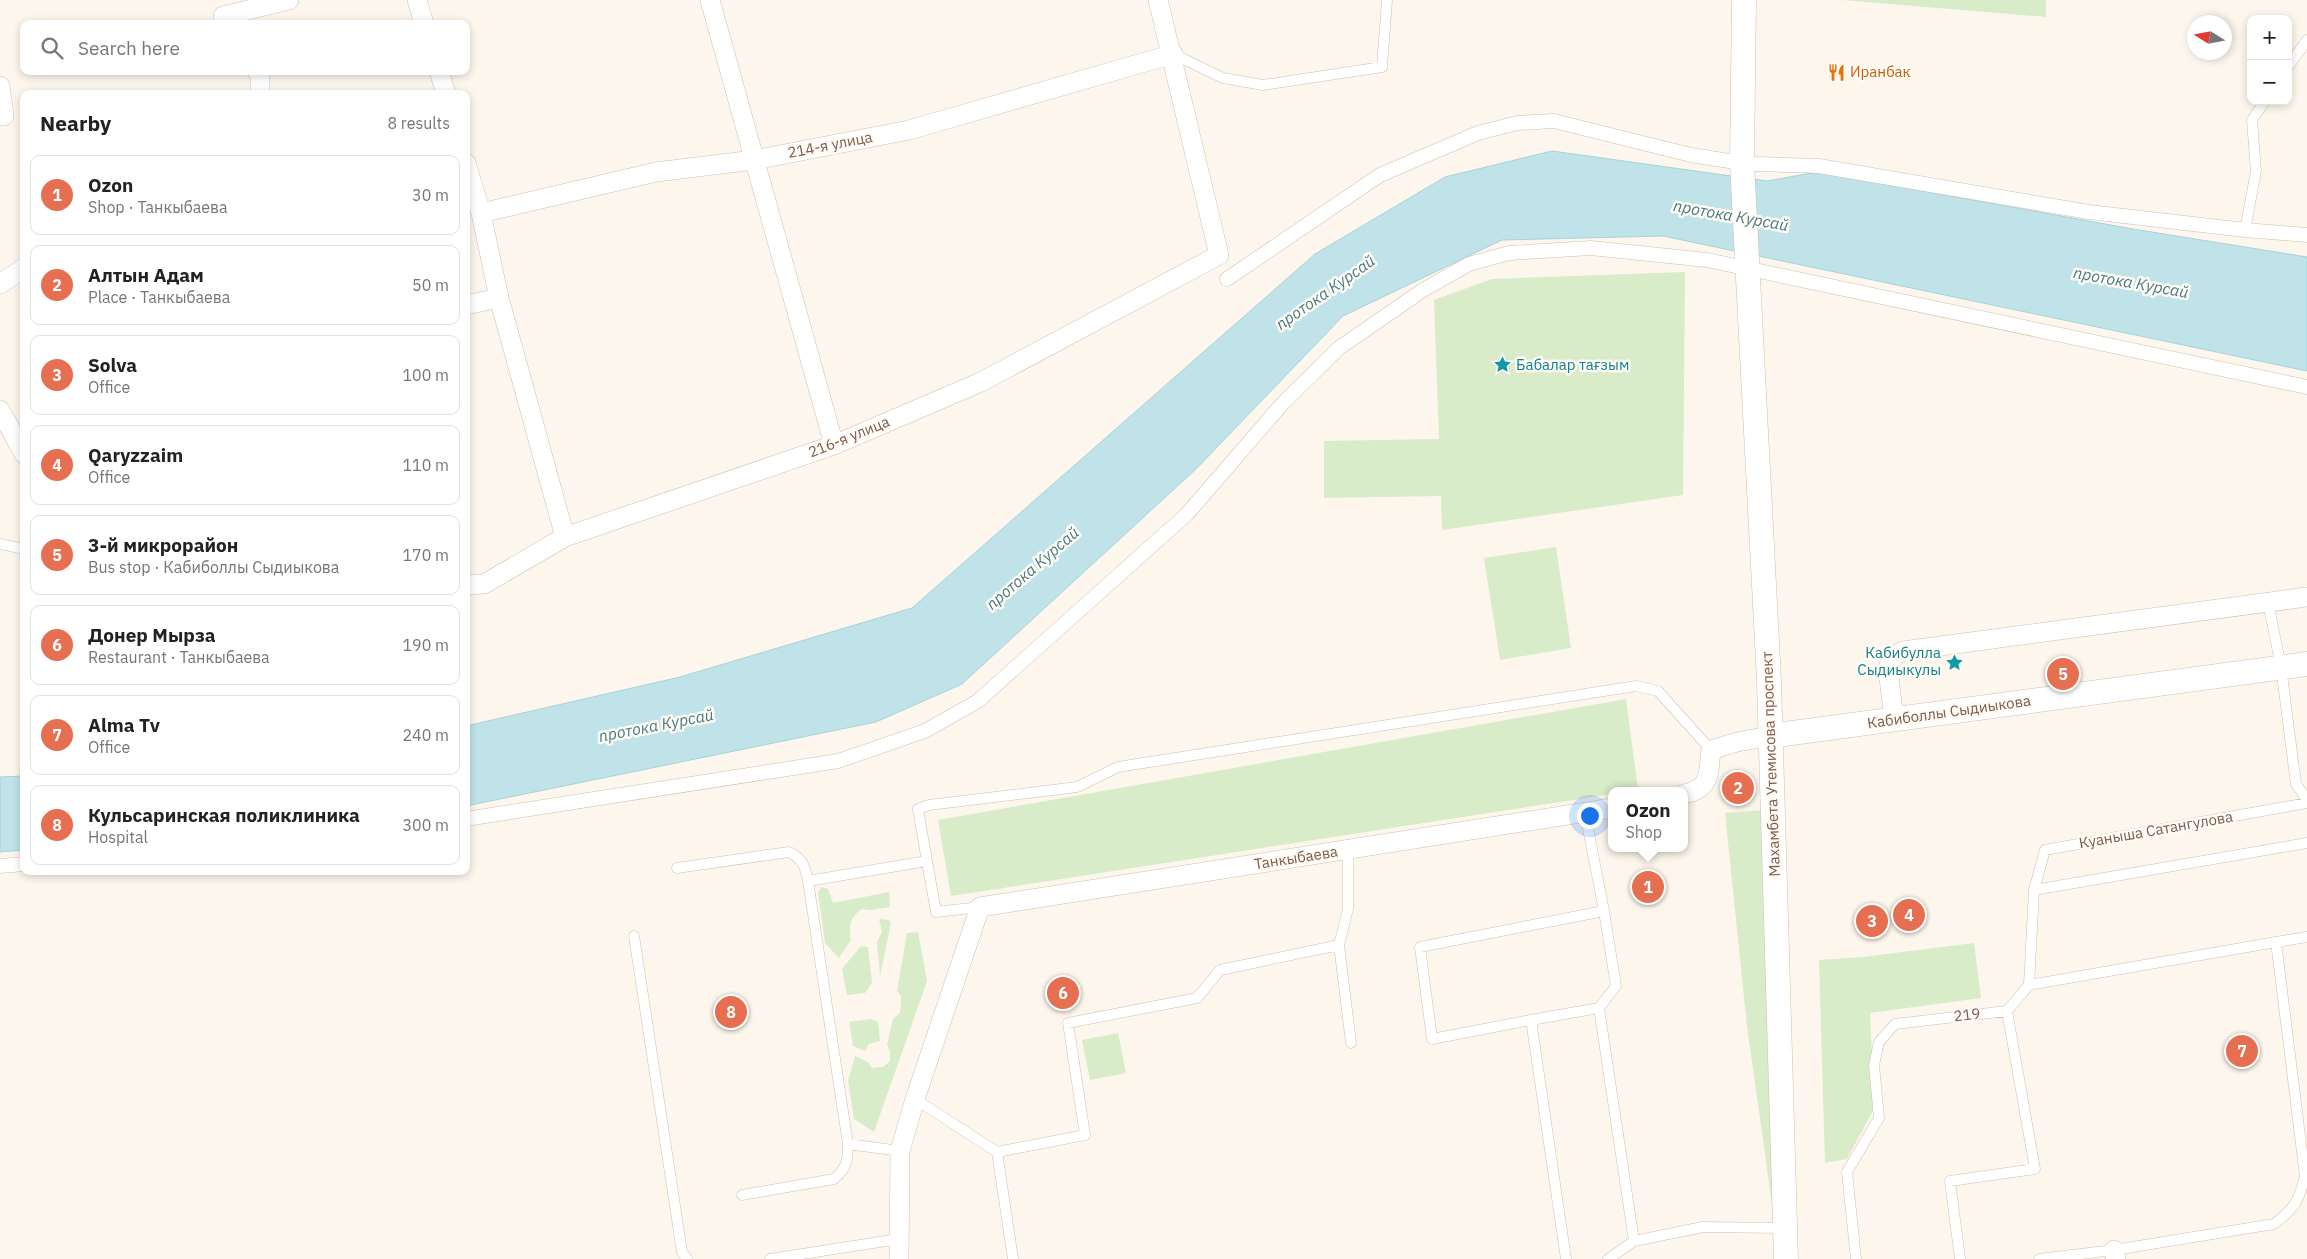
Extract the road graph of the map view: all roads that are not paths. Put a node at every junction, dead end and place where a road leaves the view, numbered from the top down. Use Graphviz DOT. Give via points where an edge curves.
graph roads {
  1 [pos="289,0"];
  2 [pos="417,0"];
  3 [pos="710,0"];
  4 [pos="1158,0"];
  5 [pos="1386,0"];
  6 [pos="1744,0"];
  7 [pos="222,13"];
  8 [pos="423,20"];
  9 [pos="2307,40"];
  10 [pos="1172,54"];
  11 [pos="2292,61"];
  12 [pos="259,75"];
  13 [pos="440,75"];
  14 [pos="0,86"];
  15 [pos="260,90"];
  16 [pos="445,90"];
  17 [pos="2262,105"];
  18 [pos="4,116"];
  19 [pos="754,160"];
  20 [pos="1749,164"];
  21 [pos="470,176"];
  22 [pos="481,213"];
  23 [pos="2245,230"];
  24 [pos="2307,235"];
  25 [pos="1746,269"];
  26 [pos="20,271"];
  27 [pos="1227,280"];
  28 [pos="0,284"];
  29 [pos="499,298"];
  30 [pos="470,304"];
  31 [pos="2307,387"];
  32 [pos="0,410"];
  33 [pos="834,445"];
  34 [pos="20,447"];
  35 [pos="565,537"];
  36 [pos="0,544"];
  37 [pos="20,548"];
  38 [pos="470,585"];
  39 [pos="2307,598"];
  40 [pos="2268,602"];
  41 [pos="2307,664"];
  42 [pos="2281,667"];
  43 [pos="1894,720"];
  44 [pos="1770,736"];
  45 [pos="1711,750"];
  46 [pos="1688,793"];
  47 [pos="2307,801"];
  48 [pos="1608,809"];
  49 [pos="1586,813"];
  50 [pos="470,818"];
  51 [pos="2307,843"];
  52 [pos="1348,850"];
  53 [pos="927,861"];
  54 [pos="20,864"];
  55 [pos="0,866"];
  56 [pos="678,868"];
  57 [pos="808,881"];
  58 [pos="2034,890"];
  59 [pos="980,906"];
  60 [pos="1604,912"];
  61 [pos="634,936"];
  62 [pos="2307,936"];
  63 [pos="2276,942"];
  64 [pos="1339,945"];
  65 [pos="2029,985"];
  66 [pos="1599,1008"];
  67 [pos="2007,1011"];
  68 [pos="1531,1020"];
  69 [pos="1351,1043"];
  70 [pos="915,1098"];
  71 [pos="848,1144"];
  72 [pos="900,1151"];
  73 [pos="997,1152"];
  74 [pos="2306,1176"];
  75 [pos="742,1195"];
  76 [pos="1784,1228"];
  77 [pos="899,1239"];
  78 [pos="1634,1241"];
  79 [pos="2115,1255"];
  80 [pos="687,1259"];
  81 [pos="770,1259"];
  82 [pos="899,1259"];
  83 [pos="1013,1259"];
  84 [pos="1566,1259"];
  85 [pos="1608,1259"];
  86 [pos="1786,1259"];
  87 [pos="1856,1259"];
  88 [pos="1960,1259"];
  89 [pos="2039,1259"];
  1 -- 7 [label="street"];
  2 -- 8 [label="street"];
  3 -- 19 [label="street"];
  4 -- 10 [label="street"];
  5 -- 10 [label="lane" via="1382,67 1263,85 1224,78"];
  6 -- 20 [label="street, Махамбета Утемисова проспект"];
  9 -- 11 [label="lane"];
  10 -- 19 [label="street, 214-я улица" via="908,130"];
  10 -- 33 [label="street, 216-я улица" via="1219,255 980,382"];
  12 -- 15 [label="street"];
  13 -- 16 [label="street"];
  14 -- 18 [label="street"];
  17 -- 23 [label="lane" via="2252,120 2256,171"];
  19 -- 22 [label="street, 214-я улица" via="656,172"];
  19 -- 33 [label="street"];
  20 -- 23 [label="street" via="1819,166 2089,212"];
  20 -- 25 [label="street, Махамбета Утемисова проспект"];
  20 -- 27 [label="street" via="1691,155 1554,122 1517,123 1478,133 1380,175"];
  21 -- 22 [label="street"];
  22 -- 29 [label="street"];
  23 -- 24 [label="street"];
  25 -- 31 [label="street"];
  25 -- 44 [label="street, Махамбета Утемисова проспект"];
  25 -- 50 [label="street" via="1683,257 1591,248 1509,253 1469,264 1424,290 1339,348 1283,403 1187,514 978,701 925,732 838,761"];
  26 -- 28 [label="street"];
  29 -- 30 [label="street"];
  29 -- 35 [label="street"];
  32 -- 34 [label="street"];
  33 -- 35 [label="street, 216-я улица"];
  35 -- 38 [label="street, 216-я улица" via="484,584"];
  36 -- 37 [label="lane"];
  39 -- 40 [label="street"];
  40 -- 42 [label="lane"];
  40 -- 43 [label="street" via="1903,651 1894,655 1888,669"];
  41 -- 42 [label="street, Кабиболлы Сыдиыкова"];
  42 -- 43 [label="street, Кабиболлы Сыдиыкова"];
  42 -- 47 [label="lane" via="2296,784"];
  43 -- 44 [label="street, Кабиболлы Сыдиыкова"];
  44 -- 45 [label="street"];
  44 -- 76 [label="street, Махамбета Утемисова проспект"];
  45 -- 46 [label="street" via="1705,784 1699,791"];
  45 -- 53 [label="lane" via="1658,691 1636,686 1118,767 1077,787 929,805 918,810"];
  47 -- 58 [label="lane, Куаныша Сатангулова" via="2045,850"];
  48 -- 49 [label="street, Танкыбаева"];
  49 -- 52 [label="street, Танкыбаева"];
  49 -- 60 [label="lane"];
  51 -- 58 [label="lane"];
  52 -- 59 [label="street, Танкыбаева"];
  52 -- 64 [label="lane" via="1348,909"];
  53 -- 57 [label="lane"];
  53 -- 59 [label="lane" via="936,912"];
  54 -- 55 [label="street"];
  56 -- 57 [label="lane" via="789,852 805,865"];
  57 -- 71 [label="lane"];
  58 -- 65 [label="lane, Куаныша Сатангулова"];
  59 -- 70 [label="street"];
  60 -- 66 [label="lane" via="1616,986"];
  60 -- 68 [label="lane" via="1420,948 1432,1039"];
  61 -- 80 [label="lane" via="682,1252"];
  62 -- 63 [label="lane"];
  63 -- 65 [label="lane"];
  63 -- 74 [label="lane"];
  64 -- 69 [label="lane"];
  64 -- 73 [label="lane" via="1220,970 1197,998 1068,1023 1085,1135"];
  65 -- 67 [label="lane"];
  66 -- 68 [label="lane"];
  66 -- 78 [label="lane"];
  67 -- 87 [label="lane, 219" via="1895,1024 1879,1042 1874,1065 1879,1118 1847,1172"];
  67 -- 88 [label="lane" via="2035,1169 1950,1181"];
  68 -- 84 [label="lane"];
  70 -- 72 [label="street"];
  70 -- 73 [label="lane"];
  71 -- 72 [label="lane"];
  71 -- 75 [label="lane" via="844,1171 834,1179"];
  72 -- 77 [label="street"];
  73 -- 83 [label="lane"];
  74 -- 79 [label="lane" via="2301,1195 2291,1211 2274,1224"];
  76 -- 78 [label="lane" via="1703,1227"];
  76 -- 86 [label="street, Махамбета Утемисова проспект"];
  77 -- 81 [label="lane"];
  77 -- 82 [label="street"];
  78 -- 85 [label="lane"];
  79 -- 89 [label="lane"];
}
